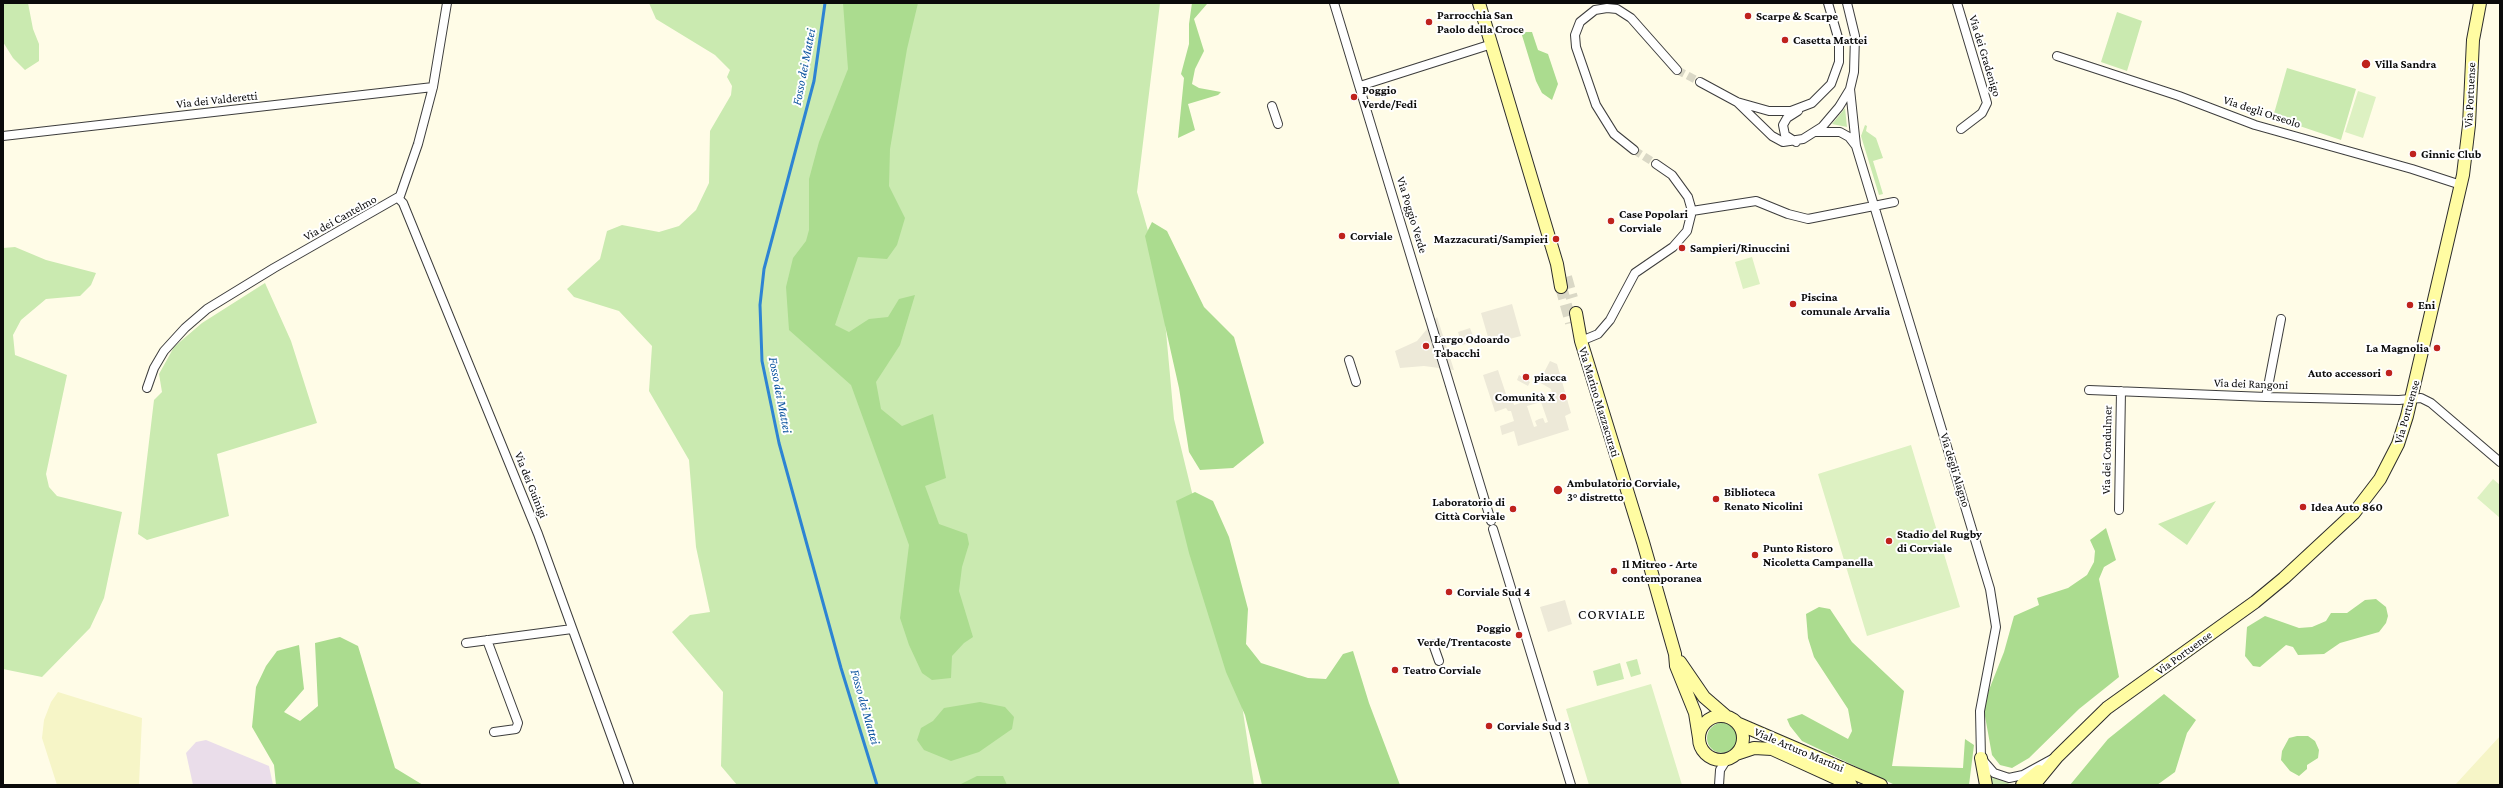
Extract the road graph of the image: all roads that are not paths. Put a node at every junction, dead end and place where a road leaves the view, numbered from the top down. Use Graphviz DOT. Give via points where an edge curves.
graph roads {
  1 [pos="447,3"];
  2 [pos="1334,3"];
  3 [pos="1480,3"];
  4 [pos="1828,3"];
  5 [pos="1847,3"];
  6 [pos="1956,3"];
  7 [pos="2480,3"];
  8 [pos="1492,44"];
  9 [pos="2057,56"];
  10 [pos="1677,70"];
  11 [pos="1700,82"];
  12 [pos="1360,86"];
  13 [pos="433,87"];
  14 [pos="1850,89"];
  15 [pos="1737,102"];
  16 [pos="1272,106"];
  17 [pos="1800,109"];
  18 [pos="1278,124"];
  19 [pos="1961,129"];
  20 [pos="1815,132"];
  21 [pos="3,136"];
  22 [pos="1796,142"];
  23 [pos="1856,146"];
  24 [pos="1634,150"];
  25 [pos="1656,164"];
  26 [pos="2461,185"];
  27 [pos="398,198"];
  28 [pos="1894,202"];
  29 [pos="1874,206"];
  30 [pos="1692,211"];
  31 [pos="1563,282"];
  32 [pos="1573,318"];
  33 [pos="2281,319"];
  34 [pos="1580,337"];
  35 [pos="1348,360"];
  36 [pos="1356,382"];
  37 [pos="147,388"];
  38 [pos="2089,390"];
  39 [pos="2121,391"];
  40 [pos="2266,397"];
  41 [pos="2412,398"];
  42 [pos="2500,462"];
  43 [pos="2119,510"];
  44 [pos="572,629"];
  45 [pos="487,640"];
  46 [pos="466,643"];
  47 [pos="1433,644"];
  48 [pos="1675,654"];
  49 [pos="1439,661"];
  50 [pos="1726,716"];
  51 [pos="1739,724"];
  52 [pos="494,732"];
  53 [pos="1699,738"];
  54 [pos="1732,756"];
  55 [pos="2057,757"];
  56 [pos="1981,758"];
  57 [pos="629,785"];
  58 [pos="1571,785"];
  59 [pos="1719,785"];
  60 [pos="1851,785"];
  61 [pos="1881,785"];
  62 [pos="1977,785"];
  63 [pos="1986,785"];
  64 [pos="2022,785"];
  65 [pos="2034,785"];
  1 -- 13 [label="street"];
  2 -- 12 [label="street, Via Poggio Verde"];
  3 -- 8 [label="street"];
  4 -- 17 [label="street" via="1839,41 1838,67 1824,93"];
  5 -- 14 [label="street" via="1856,50"];
  6 -- 19 [label="street, Via dei Gradenigo" via="1987,102 1982,113"];
  7 -- 26 [label="street, Via Portuense" via="2473,40 2467,152"];
  8 -- 12 [label="street"];
  8 -- 31 [label="street"];
  9 -- 26 [label="street, Via degli Orseolo" via="2179,96 2255,125"];
  10 -- 24 [label="street" via="1638,25 1622,11 1601,8 1590,12 1580,22 1576,47 1596,105 1614,134"];
  11 -- 15 [label="street"];
  12 -- 58 [label="street, Via Poggio Verde"];
  13 -- 21 [label="street, Via dei Valderetti"];
  13 -- 27 [label="street" via="418,144"];
  14 -- 20 [label="street" via="1833,115"];
  14 -- 23 [label="street, Via degli Alagno"];
  15 -- 17 [label="street" via="1769,111"];
  15 -- 22 [label="street" via="1776,139"];
  16 -- 18 [label="street"];
  17 -- 22 [label="street" via="1787,118 1783,125 1785,135"];
  20 -- 22 [label="street"];
  20 -- 23 [label="street" via="1840,132"];
  23 -- 29 [label="street, Via degli Alagno"];
  25 -- 30 [label="street" via="1682,186"];
  26 -- 41 [label="street, Via Portuense"];
  27 -- 37 [label="street, Via dei Cantelmo" via="207,309 164,351"];
  27 -- 44 [label="street, Via dei Guinigi" via="403,203 500,440"];
  28 -- 29 [label="street"];
  29 -- 30 [label="street" via="1808,219 1793,216 1756,201"];
  29 -- 56 [label="street, Via degli Alagno" via="1990,589 1996,627 1980,710"];
  30 -- 34 [label="street" via="1687,231 1680,241 1635,273 1610,320 1598,334"];
  32 -- 34 [label="street, Via Marino Mazzacurati"];
  33 -- 40 [label="street"];
  34 -- 48 [label="street, Via Marino Mazzacurati"];
  35 -- 36 [label="street"];
  38 -- 39 [label="street, Via dei Rangoni"];
  39 -- 40 [label="street, Via dei Rangoni"];
  39 -- 43 [label="street, Via dei Condulmer"];
  40 -- 41 [label="street, Via dei Rangoni" via="2399,400"];
  41 -- 42 [label="street" via="2431,403"];
  41 -- 55 [label="street, Via Portuense" via="2402,434 2390,462 2374,488 2349,518 2255,602 2107,708"];
  44 -- 45 [label="street"];
  44 -- 57 [label="street, Via dei Guinigi"];
  45 -- 46 [label="street"];
  45 -- 52 [label="street" via="518,723 516,729"];
  47 -- 49 [label="street"];
  48 -- 50 [label="street, Via Marino Mazzacurati" via="1700,692"];
  48 -- 53 [label="street, Via Marino Mazzacurati" via="1679,674 1695,713"];
  50 -- 51 [label="street"];
  50 -- 53 [label="street" via="1715,717 1705,723"];
  51 -- 54 [label="street" via="1743,743"];
  51 -- 61 [label="street, Viale Arturo Martini"];
  53 -- 54 [label="street" via="1701,747 1715,759"];
  54 -- 59 [label="street" via="1720,770"];
  54 -- 60 [label="street, Viale Arturo Martini" via="1754,748 1772,750"];
  55 -- 56 [label="street" via="2020,776 2008,778 1994,773"];
  55 -- 64 [label="street"];
  55 -- 65 [label="street, Via Portuense"];
  56 -- 62 [label="street"];
  56 -- 63 [label="street, Via degli Alagno"];
}
